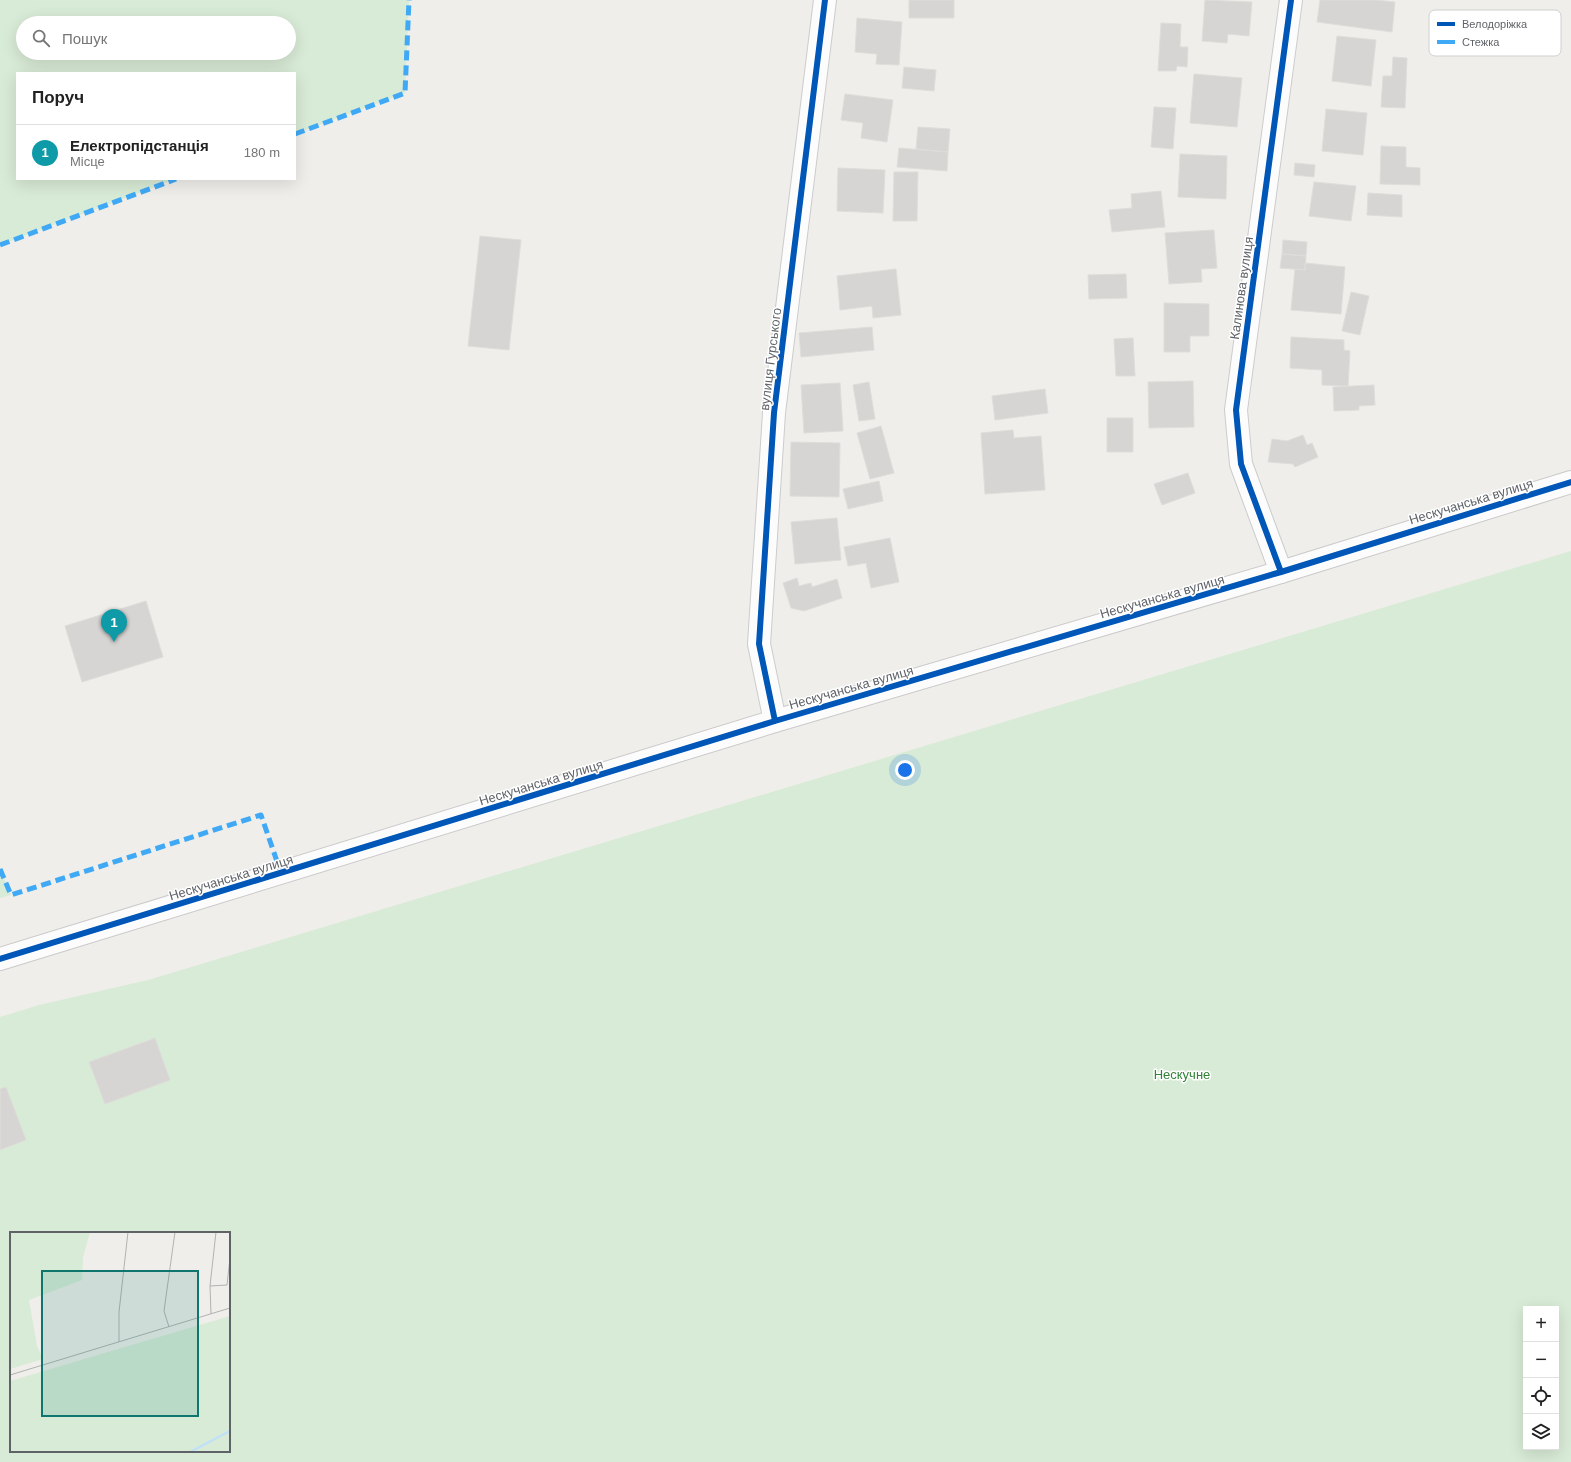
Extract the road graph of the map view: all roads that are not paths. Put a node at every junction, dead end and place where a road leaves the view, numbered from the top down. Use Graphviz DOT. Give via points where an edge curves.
graph roads {
  1 [pos="825,0"];
  2 [pos="1291,0"];
  3 [pos="1571,482"];
  4 [pos="1281,572"];
  5 [pos="775,721"];
  6 [pos="0,959"];
  1 -- 5 [label="street, вулиця Гурського" via="774,413 759,644"];
  2 -- 4 [label="street, Калинова вулиця" via="1236,410 1241,464"];
  3 -- 4 [label="street, Нескучанська вулиця"];
  4 -- 5 [label="street, Нескучанська вулиця"];
  5 -- 6 [label="street, Нескучанська вулиця"];
}
